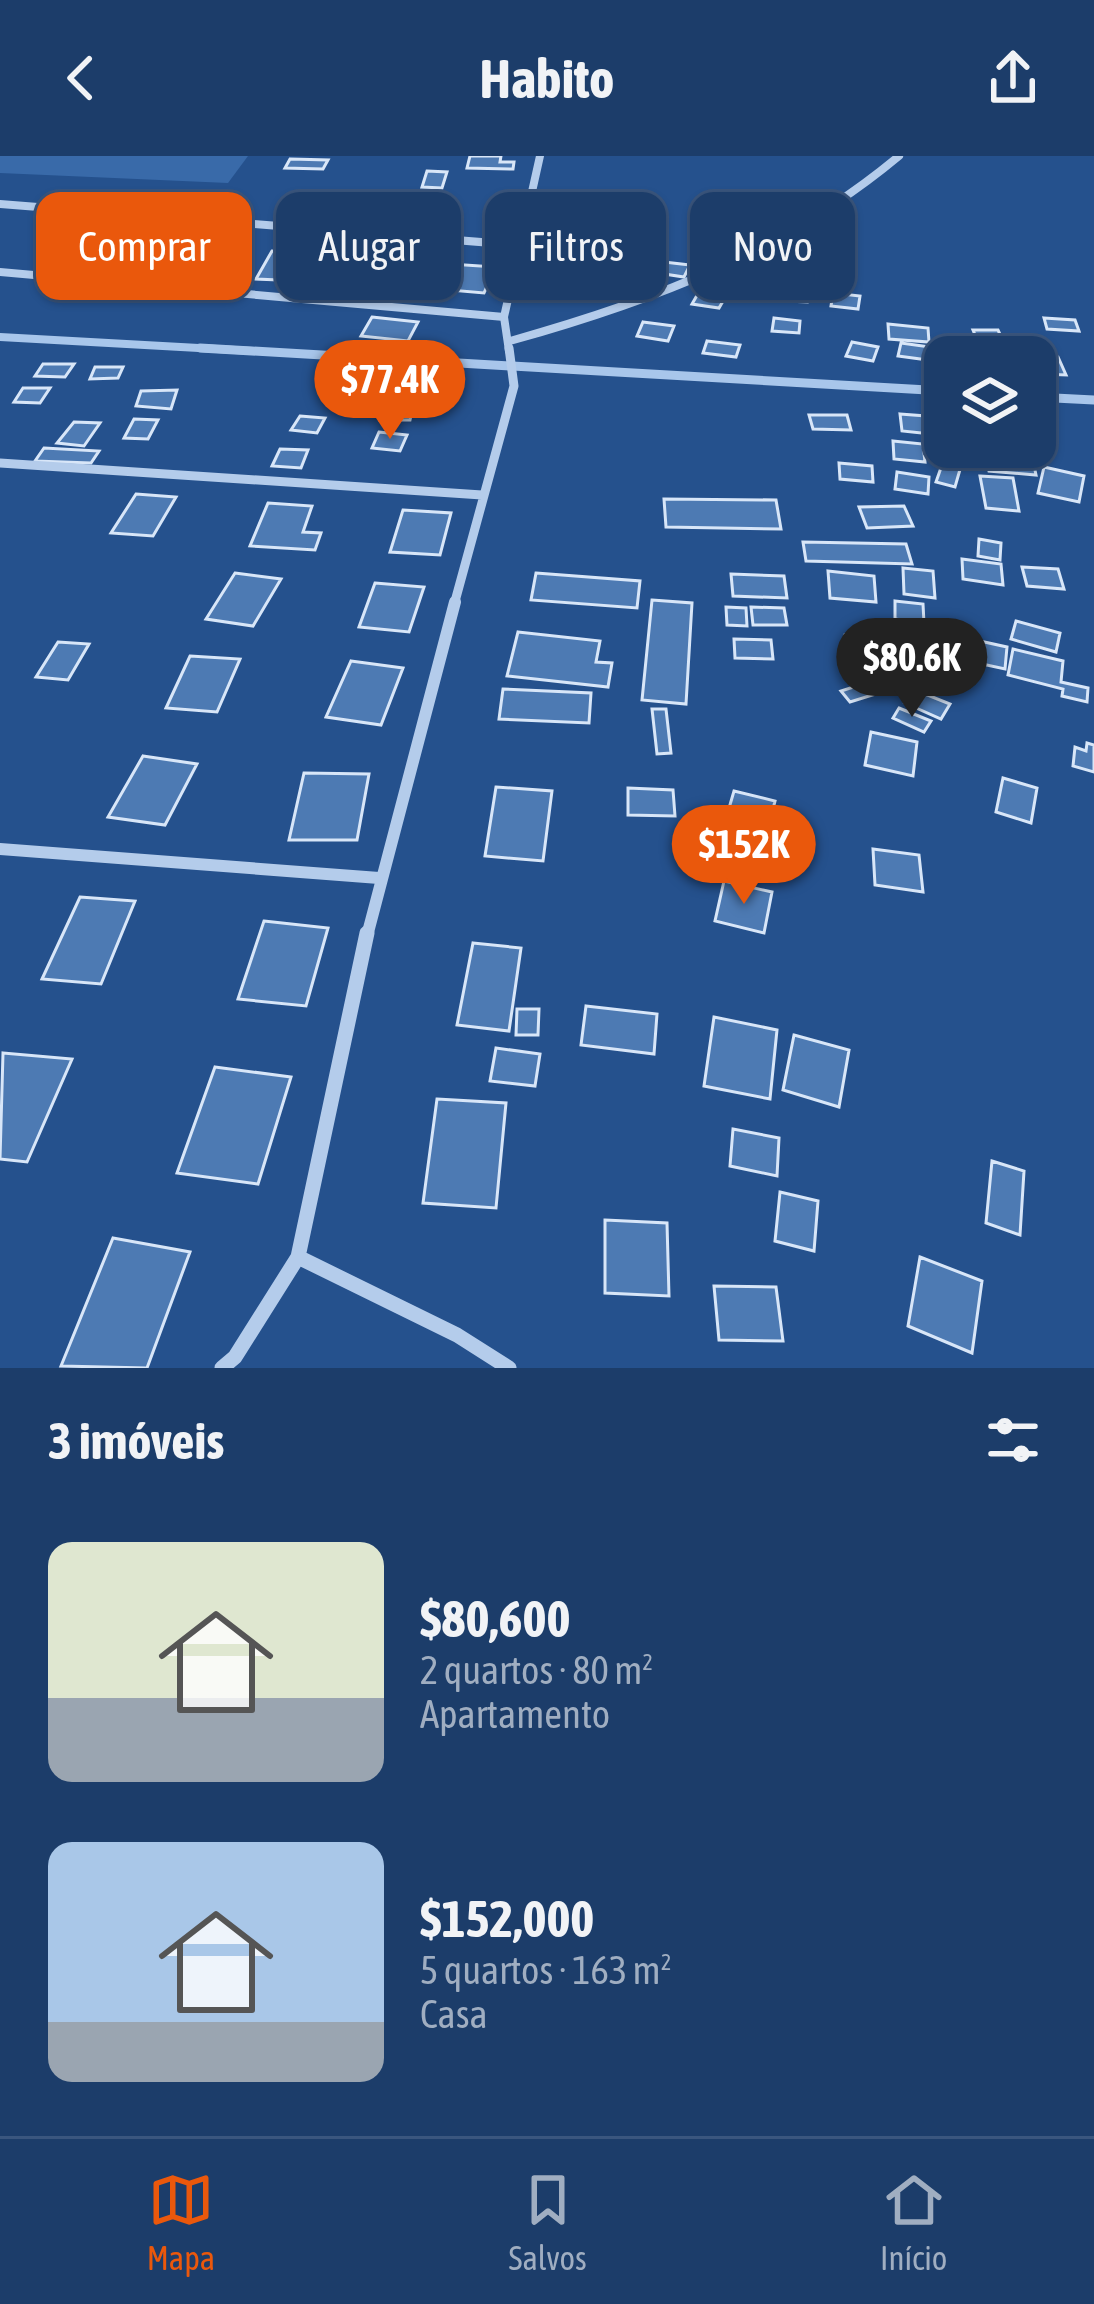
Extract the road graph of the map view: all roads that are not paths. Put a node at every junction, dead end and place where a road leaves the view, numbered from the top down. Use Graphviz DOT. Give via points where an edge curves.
graph roads {
  1 [pos="540,156"];
  2 [pos="899,156"];
  3 [pos="531,192"];
  4 [pos="0,204"];
  5 [pos="485,242"];
  6 [pos="0,272"];
  7 [pos="507,300"];
  8 [pos="504,317"];
  9 [pos="510,341"];
  10 [pos="0,463"];
  11 [pos="482,496"];
  12 [pos="0,849"];
  13 [pos="379,878"];
  14 [pos="298,1257"];
  15 [pos="222,1368"];
  16 [pos="509,1368"];
  1 -- 3 [label="street"];
  2 -- 9 [label="street" via="860,192 698,280 619,312"];
  4 -- 5 [label="street"];
  6 -- 8 [label="street"];
  7 -- 8 [label="street"];
  8 -- 9 [label="street"];
  9 -- 11 [label="street" via="515,373"];
  10 -- 11 [label="street"];
  11 -- 13 [label="street"];
  12 -- 13 [label="street"];
  13 -- 14 [label="street"];
  14 -- 15 [label="street"];
  14 -- 16 [label="street"];
}
